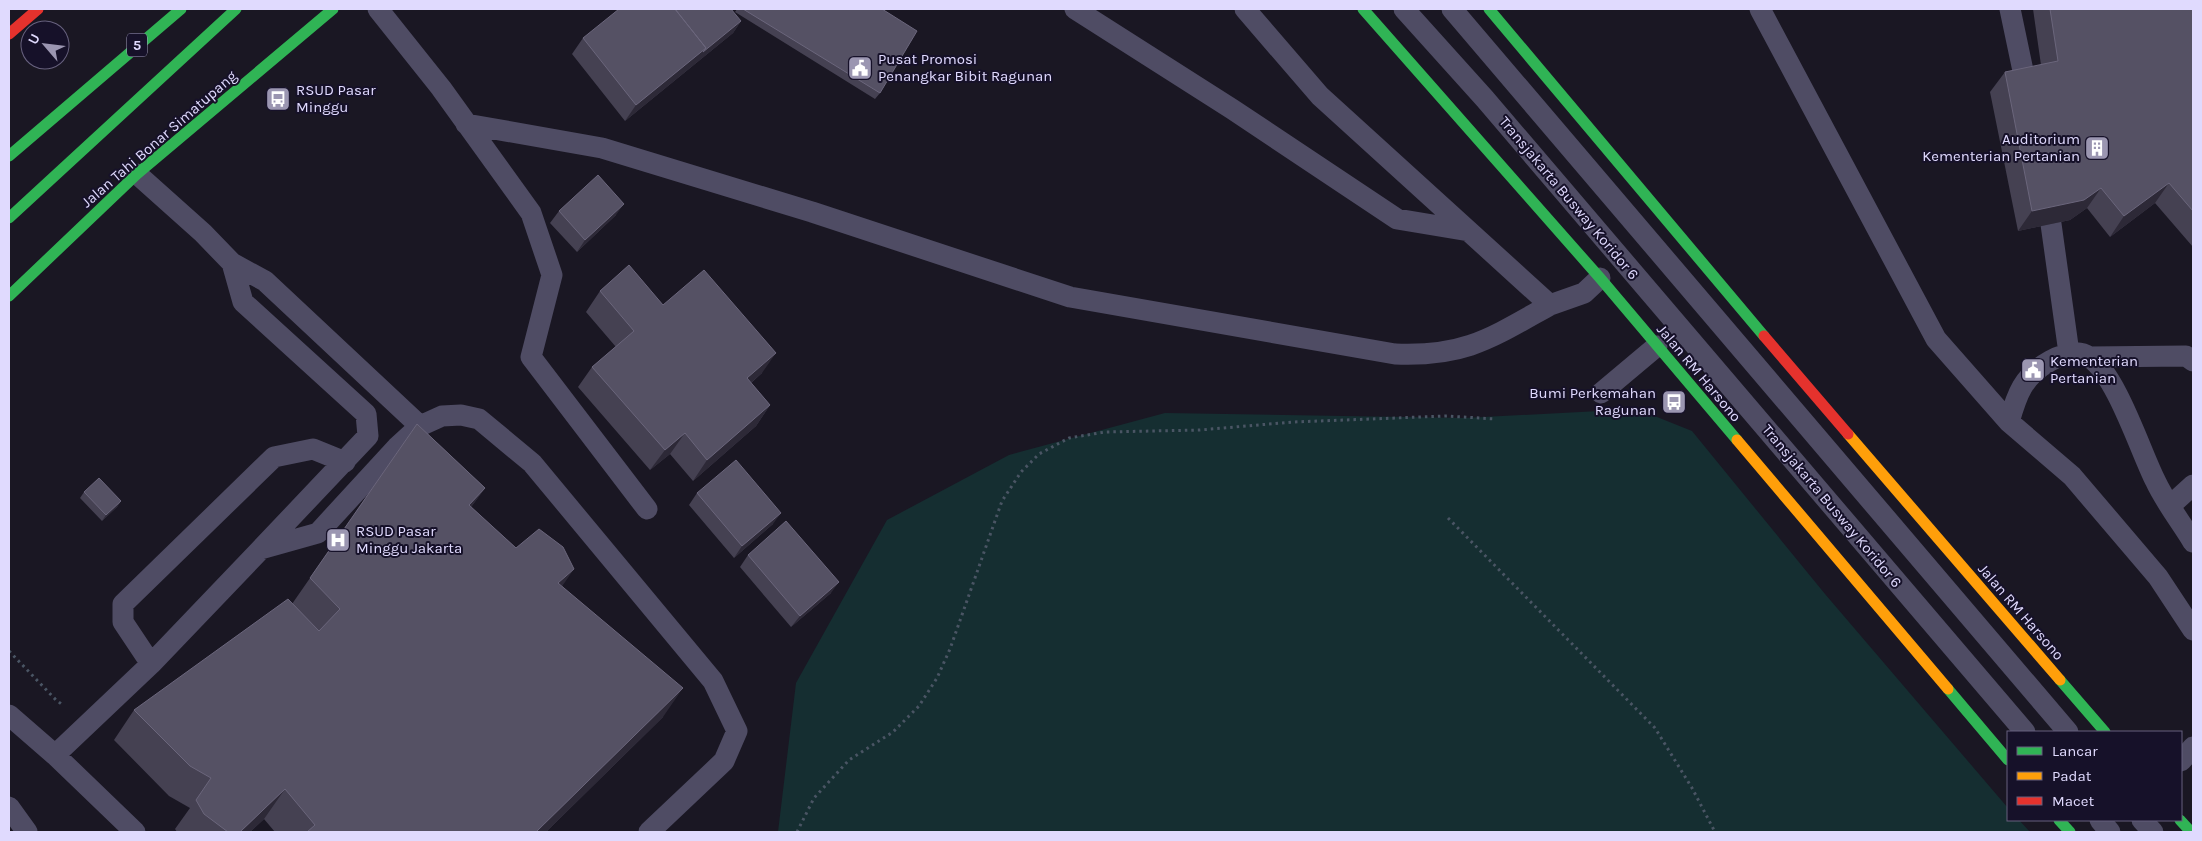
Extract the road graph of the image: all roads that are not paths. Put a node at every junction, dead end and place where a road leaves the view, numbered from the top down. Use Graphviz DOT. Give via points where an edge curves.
graph roads {
  1 [pos="38,9"];
  2 [pos="181,9"];
  3 [pos="236,9"];
  4 [pos="333,9"];
  5 [pos="378,9"];
  6 [pos="1075,9"];
  7 [pos="1245,9"];
  8 [pos="1363,9"];
  9 [pos="1404,9"];
  10 [pos="1452,9"];
  11 [pos="1488,9"];
  12 [pos="1760,9"];
  13 [pos="2010,9"];
  14 [pos="9,34"];
  15 [pos="2026,85"];
  16 [pos="466,124"];
  17 [pos="9,156"];
  18 [pos="138,174"];
  19 [pos="9,218"];
  20 [pos="2051,224"];
  21 [pos="1469,231"];
  22 [pos="232,263"];
  23 [pos="1600,278"];
  24 [pos="9,296"];
  25 [pos="1550,305"];
  26 [pos="1657,346"];
  27 [pos="2079,355"];
  28 [pos="2193,361"];
  29 [pos="1600,394"];
  30 [pos="2009,422"];
  31 [pos="420,426"];
  32 [pos="345,462"];
  33 [pos="2193,485"];
  34 [pos="2170,506"];
  35 [pos="647,509"];
  36 [pos="2193,542"];
  37 [pos="261,549"];
  38 [pos="2193,630"];
  39 [pos="151,664"];
  40 [pos="9,716"];
  41 [pos="2024,731"];
  42 [pos="2067,731"];
  43 [pos="2104,731"];
  44 [pos="2193,748"];
  45 [pos="55,755"];
  46 [pos="2007,759"];
  47 [pos="2182,760"];
  48 [pos="9,807"];
  49 [pos="2060,821"];
  50 [pos="2101,821"];
  51 [pos="2143,821"];
  52 [pos="27,832"];
  53 [pos="134,832"];
  54 [pos="650,832"];
  55 [pos="2070,832"];
  56 [pos="2110,832"];
  57 [pos="2153,832"];
  1 -- 14 [label="main road"];
  2 -- 17 [label="main road, 5"];
  3 -- 19 [label="main road"];
  4 -- 18 [label="main road, Jalan Tahi Bonar Simatupang"];
  5 -- 16 [label="lane"];
  6 -- 21 [label="lane" via="1397,219"];
  7 -- 21 [label="lane" via="1320,96"];
  8 -- 23 [label="main road, Jalan RM Harsono"];
  9 -- 41 [label="lane, Transjakarta Busway Koridor 6" via="1485,99"];
  10 -- 42 [label="lane"];
  11 -- 43 [label="main road, Jalan RM Harsono" via="1748,318"];
  12 -- 30 [label="lane" via="1936,339"];
  13 -- 15 [label="lane"];
  16 -- 25 [label="lane" via="602,148 1070,296 1395,354 1425,355 1453,351 1484,341"];
  16 -- 35 [label="lane" via="532,213 552,275 531,357"];
  18 -- 22 [label="lane"];
  18 -- 24 [label="main road, Jalan Tahi Bonar Simatupang"];
  20 -- 27 [label="lane"];
  21 -- 25 [label="lane"];
  22 -- 31 [label="lane" via="265,281"];
  22 -- 32 [label="lane" via="243,302 366,414 368,436"];
  23 -- 25 [label="lane" via="1584,292"];
  23 -- 26 [label="main road, Jalan RM Harsono"];
  26 -- 29 [label="lane"];
  26 -- 46 [label="main road, Jalan RM Harsono"];
  27 -- 28 [label="lane" via="2186,356"];
  27 -- 30 [label="lane" via="2047,362 2027,377 2015,400"];
  27 -- 34 [label="lane" via="2112,384 2155,482"];
  30 -- 38 [label="lane" via="2072,476 2158,577"];
  31 -- 37 [label="lane" via="318,532"];
  31 -- 54 [label="lane" via="442,416 461,414 479,419 532,463 713,681 737,731 724,761"];
  32 -- 37 [label="lane"];
  32 -- 39 [label="lane" via="313,449 274,457 123,604 123,622"];
  33 -- 34 [label="lane"];
  34 -- 36 [label="lane"];
  37 -- 39 [label="lane"];
  39 -- 45 [label="lane"];
  40 -- 45 [label="lane"];
  44 -- 47 [label="lane"];
  45 -- 53 [label="lane"];
  48 -- 52 [label="lane"];
  49 -- 55 [label="main road"];
  50 -- 56 [label="lane"];
  51 -- 57 [label="lane"];
}
